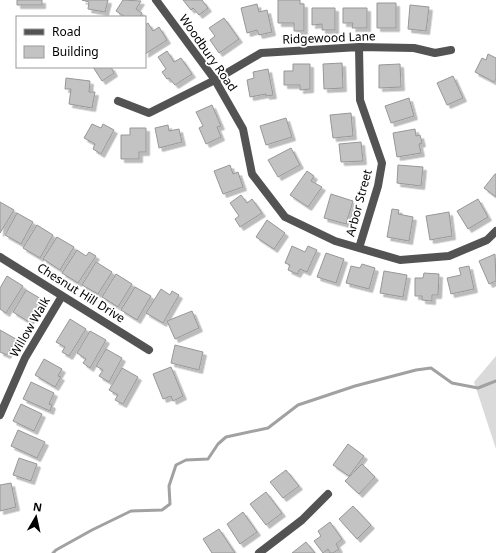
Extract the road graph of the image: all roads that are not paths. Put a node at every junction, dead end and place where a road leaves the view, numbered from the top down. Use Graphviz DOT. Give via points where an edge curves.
graph roads {
  1 [pos="156,0"];
  2 [pos="359,47"];
  3 [pos="451,50"];
  4 [pos="215,80"];
  5 [pos="118,101"];
  6 [pos="496,231"];
  7 [pos="359,248"];
  8 [pos="0,257"];
  9 [pos="62,296"];
  10 [pos="149,350"];
  11 [pos="0,415"];
  12 [pos="328,494"];
  13 [pos="259,553"];
  1 -- 4 [label="street, Woodbury Road"];
  2 -- 3 [label="street, Ridgewood Lane" via="414,48 436,53"];
  2 -- 4 [label="street, Ridgewood Lane" via="261,53"];
  2 -- 7 [label="street, Arbor Street" via="360,100 382,163 378,186"];
  4 -- 5 [label="street, Ridgewood Lane" via="149,113"];
  4 -- 7 [label="street, Woodbury Road" via="243,129 252,174 285,217 335,241"];
  6 -- 7 [label="street, Woodbury Road" via="487,240 449,256 400,260"];
  8 -- 9 [label="street, Chesnut Hill Drive"];
  9 -- 10 [label="street, Chesnut Hill Drive"];
  9 -- 11 [label="street, Willow Walk" via="25,358"];
  12 -- 13 [label="street" via="302,520"];
}
